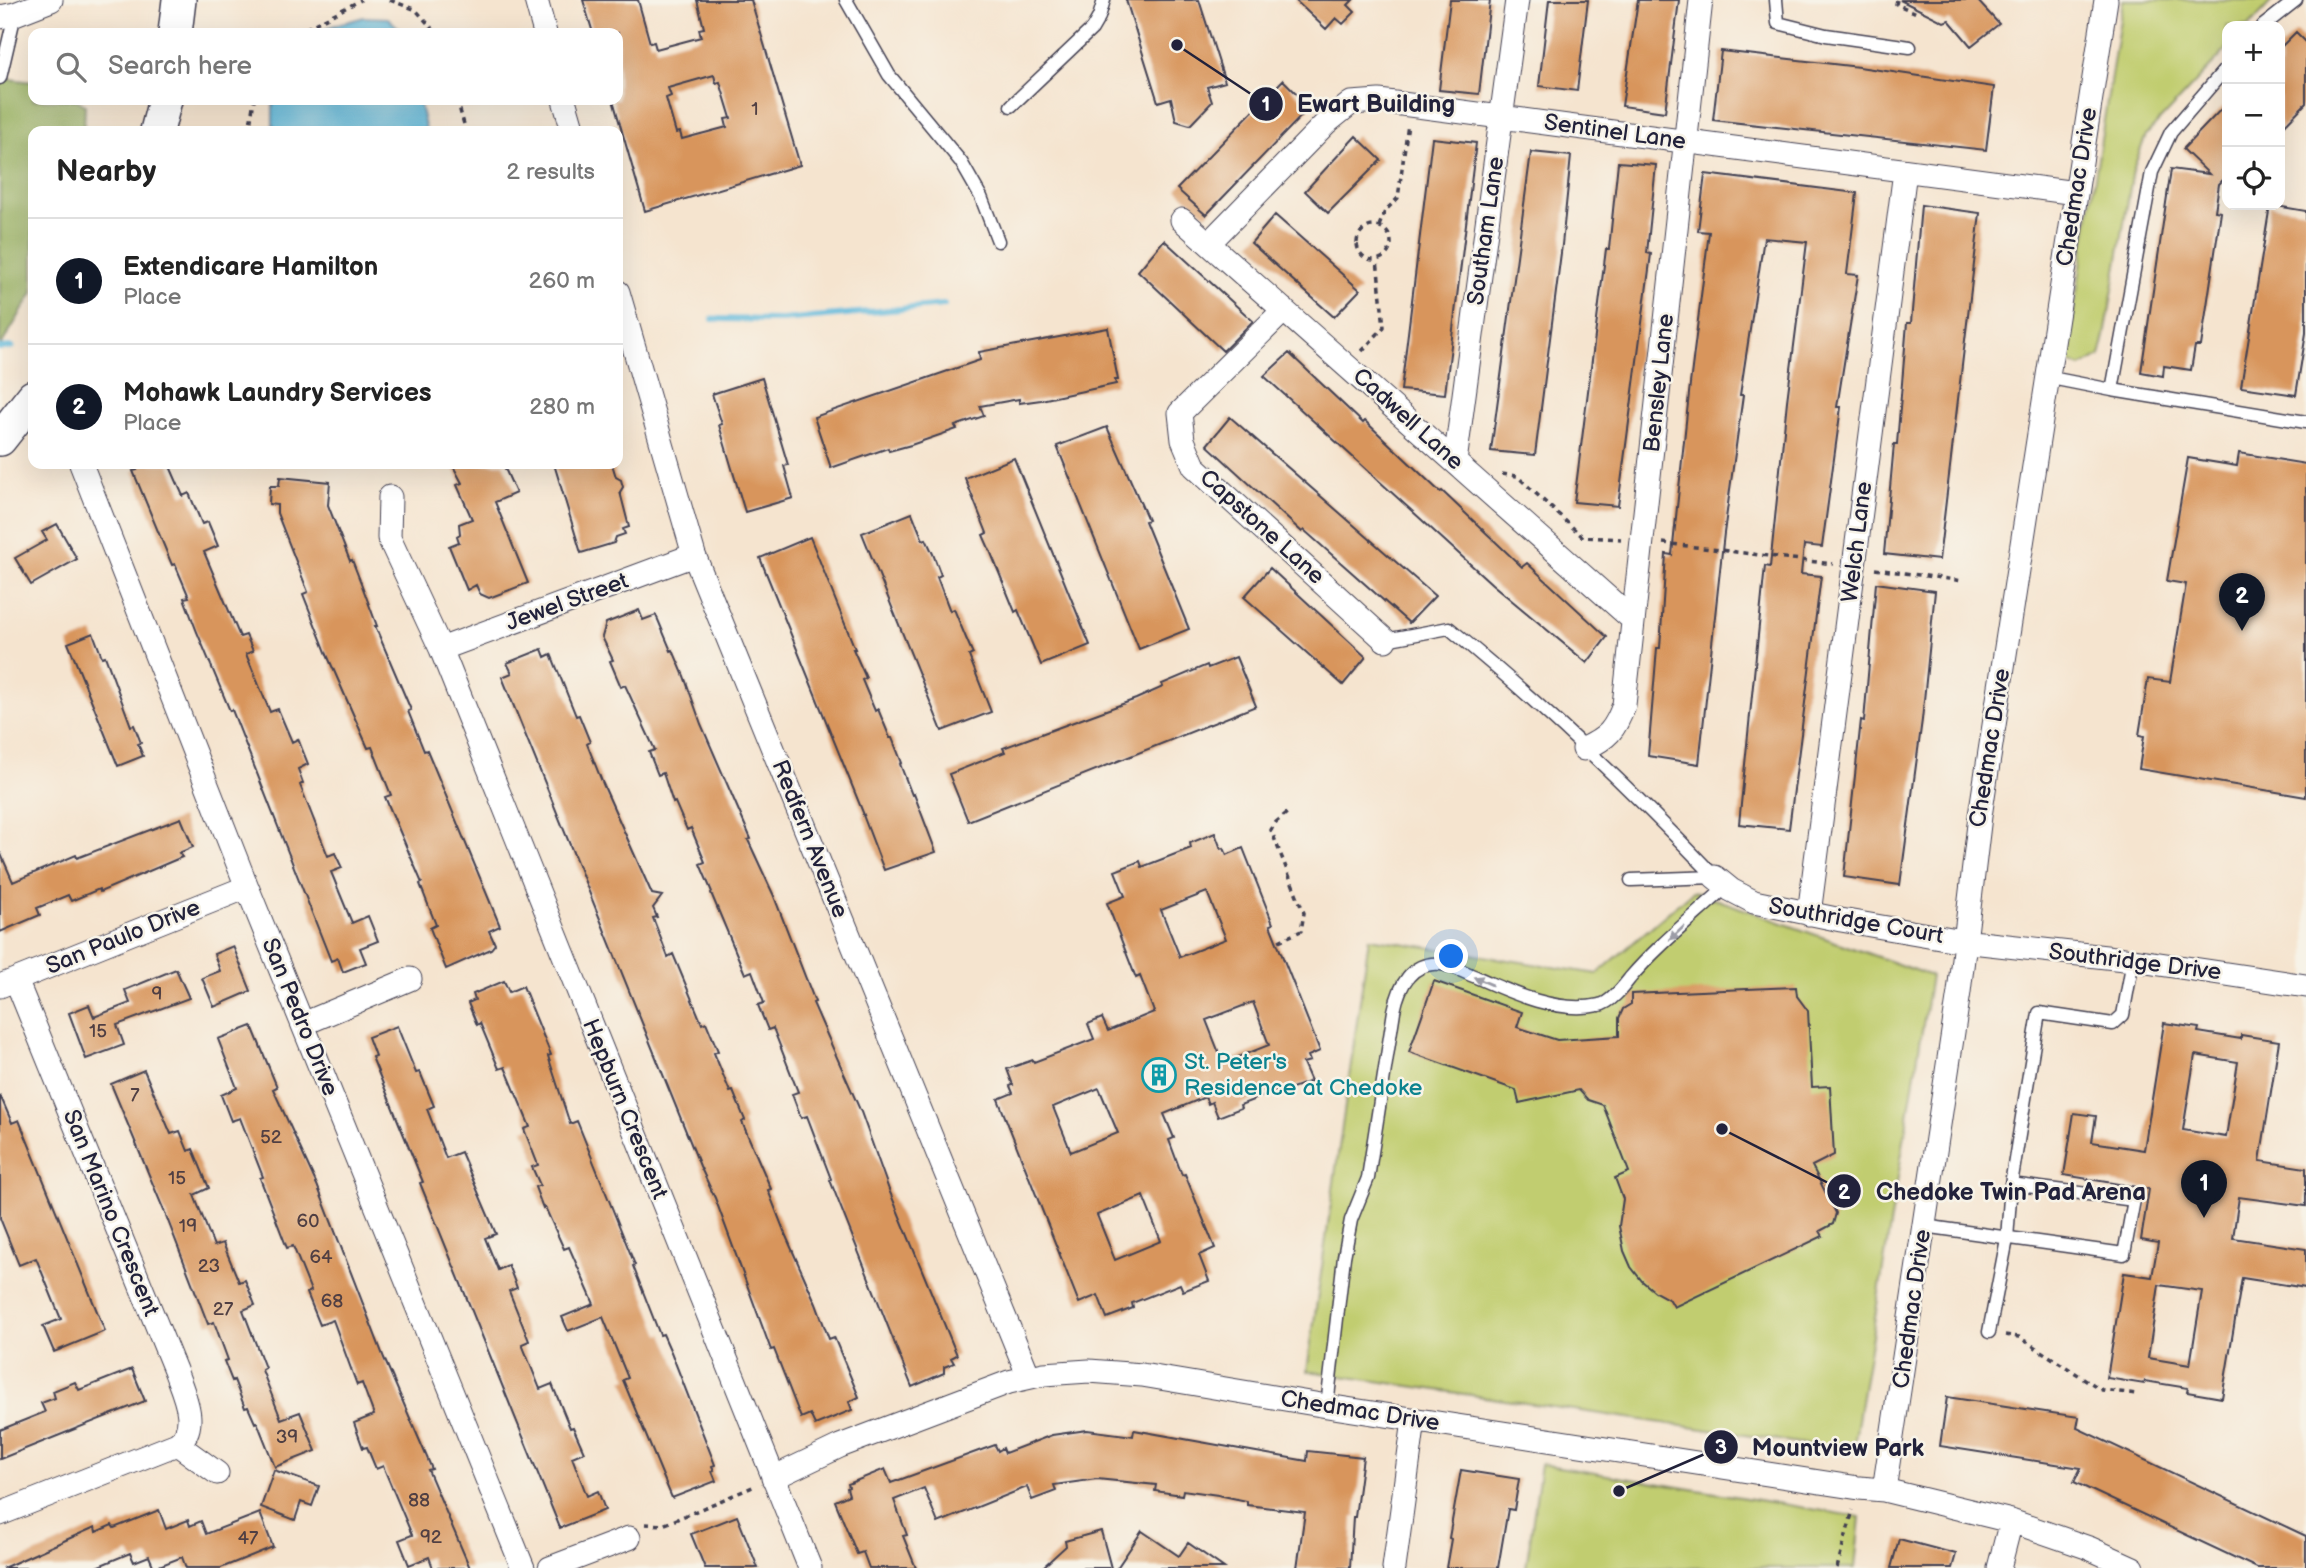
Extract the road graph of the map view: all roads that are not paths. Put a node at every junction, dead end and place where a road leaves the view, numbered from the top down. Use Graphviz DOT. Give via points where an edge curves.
graph roads {
  1 [pos="51,0"];
  2 [pos="179,0"];
  3 [pos="536,0"];
  4 [pos="846,0"];
  5 [pos="1104,0"];
  6 [pos="1517,0"];
  7 [pos="1701,0"];
  8 [pos="1776,0"];
  9 [pos="2106,0"];
  10 [pos="2296,0"];
  11 [pos="8,16"];
  12 [pos="2269,21"];
  13 [pos="176,28"];
  14 [pos="544,28"];
  15 [pos="1910,47"];
  16 [pos="2222,73"];
  17 [pos="0,78"];
  18 [pos="164,105"];
  19 [pos="565,105"];
  20 [pos="1011,106"];
  21 [pos="1502,117"];
  22 [pos="158,126"];
  23 [pos="572,126"];
  24 [pos="1686,141"];
  25 [pos="1905,170"];
  26 [pos="2077,193"];
  27 [pos="1182,220"];
  28 [pos="998,240"];
  29 [pos="1209,243"];
  30 [pos="623,309"];
  31 [pos="1284,310"];
  32 [pos="2046,377"];
  33 [pos="2112,390"];
  34 [pos="28,409"];
  35 [pos="2306,422"];
  36 [pos="0,439"];
  37 [pos="1460,466"];
  38 [pos="83,469"];
  39 [pos="390,497"];
  40 [pos="694,555"];
  41 [pos="1633,620"];
  42 [pos="1385,640"];
  43 [pos="441,649"];
  44 [pos="1584,749"];
  45 [pos="1631,880"];
  46 [pos="1721,881"];
  47 [pos="247,887"];
  48 [pos="1809,914"];
  49 [pos="1963,941"];
  50 [pos="2133,960"];
  51 [pos="410,979"];
  52 [pos="8,983"];
  53 [pos="2306,986"];
  54 [pos="303,1024"];
  55 [pos="2011,1184"];
  56 [pos="1924,1226"];
  57 [pos="2007,1239"];
  58 [pos="1989,1332"];
  59 [pos="1029,1377"];
  60 [pos="1327,1406"];
  61 [pos="1414,1420"];
  62 [pos="177,1444"];
  63 [pos="217,1473"];
  64 [pos="774,1478"];
  65 [pos="1884,1490"];
  66 [pos="0,1514"];
  67 [pos="2011,1521"];
  68 [pos="635,1530"];
  69 [pos="523,1568"];
  70 [pos="550,1568"];
  71 [pos="810,1568"];
  72 [pos="1394,1568"];
  73 [pos="1999,1568"];
  74 [pos="2133,1568"];
  1 -- 11 [label="street"];
  2 -- 13 [label="street"];
  3 -- 14 [label="street"];
  4 -- 28 [label="lane" via="889,75 961,162"];
  5 -- 20 [label="lane" via="1092,29"];
  6 -- 21 [label="street, Southam Lane"];
  7 -- 24 [label="street, Bensley Lane"];
  8 -- 15 [label="lane" via="1778,23"];
  9 -- 26 [label="street, Chedmac Drive"];
  10 -- 12 [label="lane"];
  11 -- 17 [label="lane"];
  16 -- 33 [label="lane" via="2171,132 2152,172"];
  18 -- 22 [label="street"];
  19 -- 23 [label="street"];
  21 -- 24 [label="street, Sentinel Lane"];
  21 -- 29 [label="street, Sentinel Lane" via="1379,101 1351,103"];
  21 -- 37 [label="street, Southam Lane"];
  24 -- 25 [label="street, Sentinel Lane"];
  24 -- 41 [label="street, Bensley Lane"];
  25 -- 26 [label="street, Sentinel Lane"];
  25 -- 48 [label="street, Welch Lane"];
  26 -- 32 [label="street, Chedmac Drive"];
  27 -- 29 [label="street, Cadwell Lane"];
  29 -- 31 [label="street, Cadwell Lane"];
  30 -- 40 [label="street, Redfern Avenue"];
  31 -- 37 [label="street, Cadwell Lane"];
  31 -- 42 [label="street, Capstone Lane" via="1180,412 1183,440 1194,466"];
  32 -- 33 [label="lane"];
  32 -- 49 [label="street, Chedmac Drive"];
  33 -- 35 [label="lane"];
  34 -- 36 [label="street"];
  37 -- 41 [label="street, Cadwell Lane"];
  38 -- 47 [label="street, San Pedro Drive"];
  39 -- 43 [label="street, Hepburn Crescent" via="389,538"];
  40 -- 43 [label="street, Jewel Street"];
  40 -- 59 [label="street, Redfern Avenue"];
  41 -- 44 [label="street, Bensley Lane" via="1624,705 1616,727"];
  42 -- 44 [label="lane" via="1449,628"];
  43 -- 64 [label="street, Hepburn Crescent"];
  44 -- 46 [label="lane"];
  45 -- 46 [label="lane"];
  46 -- 48 [label="street, Southridge Court" via="1754,902"];
  46 -- 60 [label="lane, one-way" via="1602,1005 1556,1005 1443,964 1428,964 1407,976 1398,995 1368,1178 1351,1220 1344,1257"];
  47 -- 52 [label="street, San Paulo Drive"];
  47 -- 54 [label="street, San Pedro Drive"];
  48 -- 49 [label="street, Southridge Court"];
  49 -- 50 [label="street, Southridge Drive"];
  49 -- 56 [label="street, Chedmac Drive"];
  50 -- 53 [label="street, Southridge Drive"];
  50 -- 55 [label="lane" via="2123,1015 2113,1024 2039,1013"];
  51 -- 54 [label="street"];
  52 -- 62 [label="street, San Marino Crescent" via="175,1370 190,1426"];
  54 -- 69 [label="street, San Pedro Drive"];
  55 -- 57 [label="lane"];
  55 -- 57 [label="lane" via="2134,1200 2124,1254"];
  56 -- 57 [label="lane"];
  56 -- 65 [label="street, Chedmac Drive"];
  57 -- 58 [label="lane"];
  59 -- 60 [label="street, Chedmac Drive" via="1089,1371 1142,1374"];
  59 -- 64 [label="street, Chedmac Drive" via="840,1446"];
  60 -- 61 [label="street, Chedmac Drive"];
  61 -- 65 [label="street, Chedmac Drive"];
  61 -- 72 [label="street"];
  62 -- 63 [label="street"];
  62 -- 66 [label="street"];
  64 -- 71 [label="street, Hepburn Crescent"];
  65 -- 67 [label="street"];
  67 -- 73 [label="street"];
  67 -- 74 [label="street"];
  68 -- 70 [label="street"];
}
